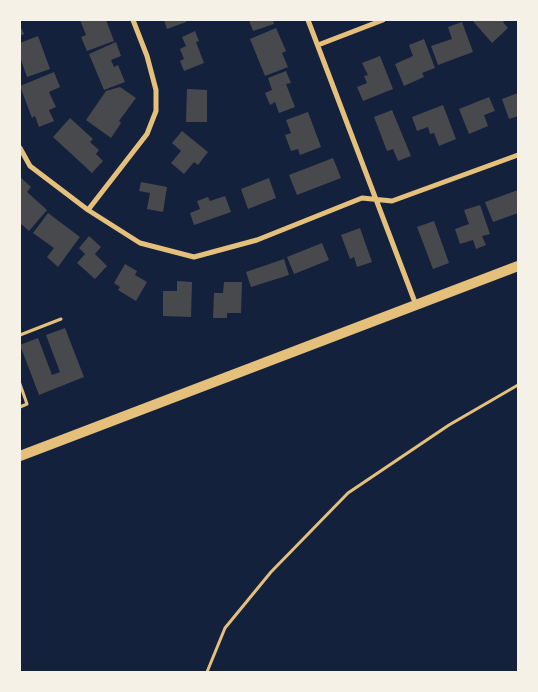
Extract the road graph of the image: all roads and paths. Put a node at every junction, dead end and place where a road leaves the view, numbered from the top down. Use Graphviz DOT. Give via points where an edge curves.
graph roads {
  1 [pos="133,20"];
  2 [pos="308,20"];
  3 [pos="384,20"];
  4 [pos="318,45"];
  5 [pos="20,148"];
  6 [pos="518,155"];
  7 [pos="377,200"];
  8 [pos="88,210"];
  9 [pos="518,266"];
  10 [pos="416,305"];
  11 [pos="61,319"];
  12 [pos="20,335"];
  13 [pos="20,384"];
  14 [pos="518,386"];
  15 [pos="20,407"];
  16 [pos="20,455"];
  17 [pos="206,672"];
  1 -- 8 [label="street" via="156,90 156,111 147,134"];
  2 -- 4 [label="street"];
  3 -- 4 [label="street"];
  4 -- 7 [label="street"];
  5 -- 8 [label="street" via="30,166"];
  6 -- 7 [label="street" via="392,201"];
  7 -- 8 [label="street" via="362,198 258,240 194,257 140,243"];
  7 -- 10 [label="street"];
  9 -- 10 [label="main road"];
  10 -- 16 [label="main road"];
  11 -- 12 [label="lane"];
  13 -- 15 [label="lane" via="28,404"];
  14 -- 17 [label="lane" via="449,425 348,493 271,572 225,628"];
}
